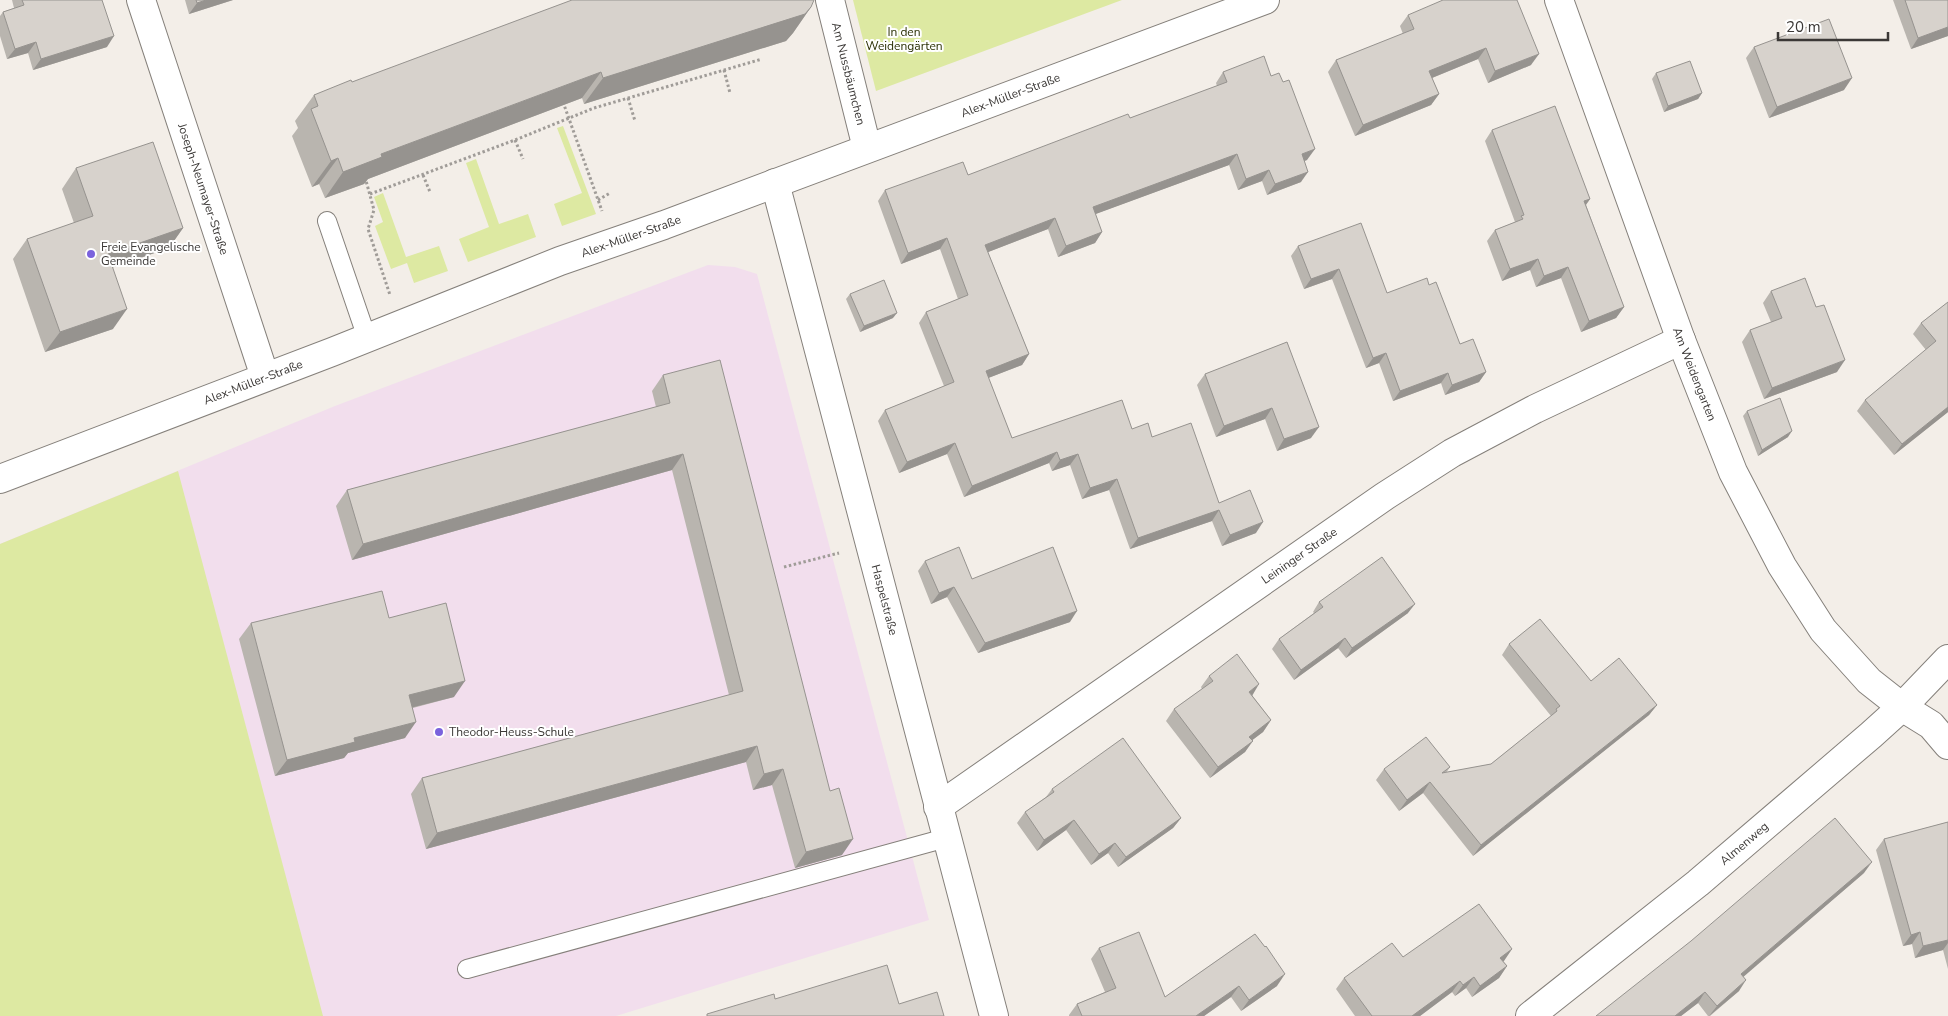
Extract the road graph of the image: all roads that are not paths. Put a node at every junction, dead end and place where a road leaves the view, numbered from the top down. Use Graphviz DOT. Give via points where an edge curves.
graph roads {
  1 [pos="140,0"];
  2 [pos="830,0"];
  3 [pos="1264,0"];
  4 [pos="1559,0"];
  5 [pos="867,148"];
  6 [pos="775,183"];
  7 [pos="327,221"];
  8 [pos="367,338"];
  9 [pos="1681,340"];
  10 [pos="265,377"];
  11 [pos="0,479"];
  12 [pos="1948,659"];
  13 [pos="1902,707"];
  14 [pos="1948,745"];
  15 [pos="938,807"];
  16 [pos="946,838"];
  17 [pos="467,969"];
  18 [pos="994,1016"];
  19 [pos="1530,1016"];
  1 -- 10 [label="street, Joseph-Neumayer-Straße"];
  2 -- 5 [label="street, Am Nussbäumchen"];
  3 -- 5 [label="street, Alex-Müller-Straße"];
  4 -- 9 [label="street, Am Weidengarten"];
  5 -- 6 [label="street, Alex-Müller-Straße"];
  6 -- 8 [label="street, Alex-Müller-Straße" via="560,261"];
  6 -- 15 [label="street, Haspelstraße"];
  7 -- 8 [label="lane"];
  8 -- 10 [label="street, Alex-Müller-Straße"];
  9 -- 13 [label="street, Am Weidengarten" via="1733,472 1782,566 1823,630 1869,681"];
  9 -- 15 [label="street, Leininger Straße" via="1535,408 1452,453 1385,496"];
  10 -- 11 [label="street, Alex-Müller-Straße"];
  12 -- 13 [label="street, Almenweg"];
  13 -- 14 [label="street, Am Weidengarten" via="1931,726"];
  13 -- 19 [label="street, Almenweg" via="1698,883"];
  15 -- 16 [label="street, Haspelstraße"];
  16 -- 17 [label="lane"];
  16 -- 18 [label="street, Haspelstraße"];
}
